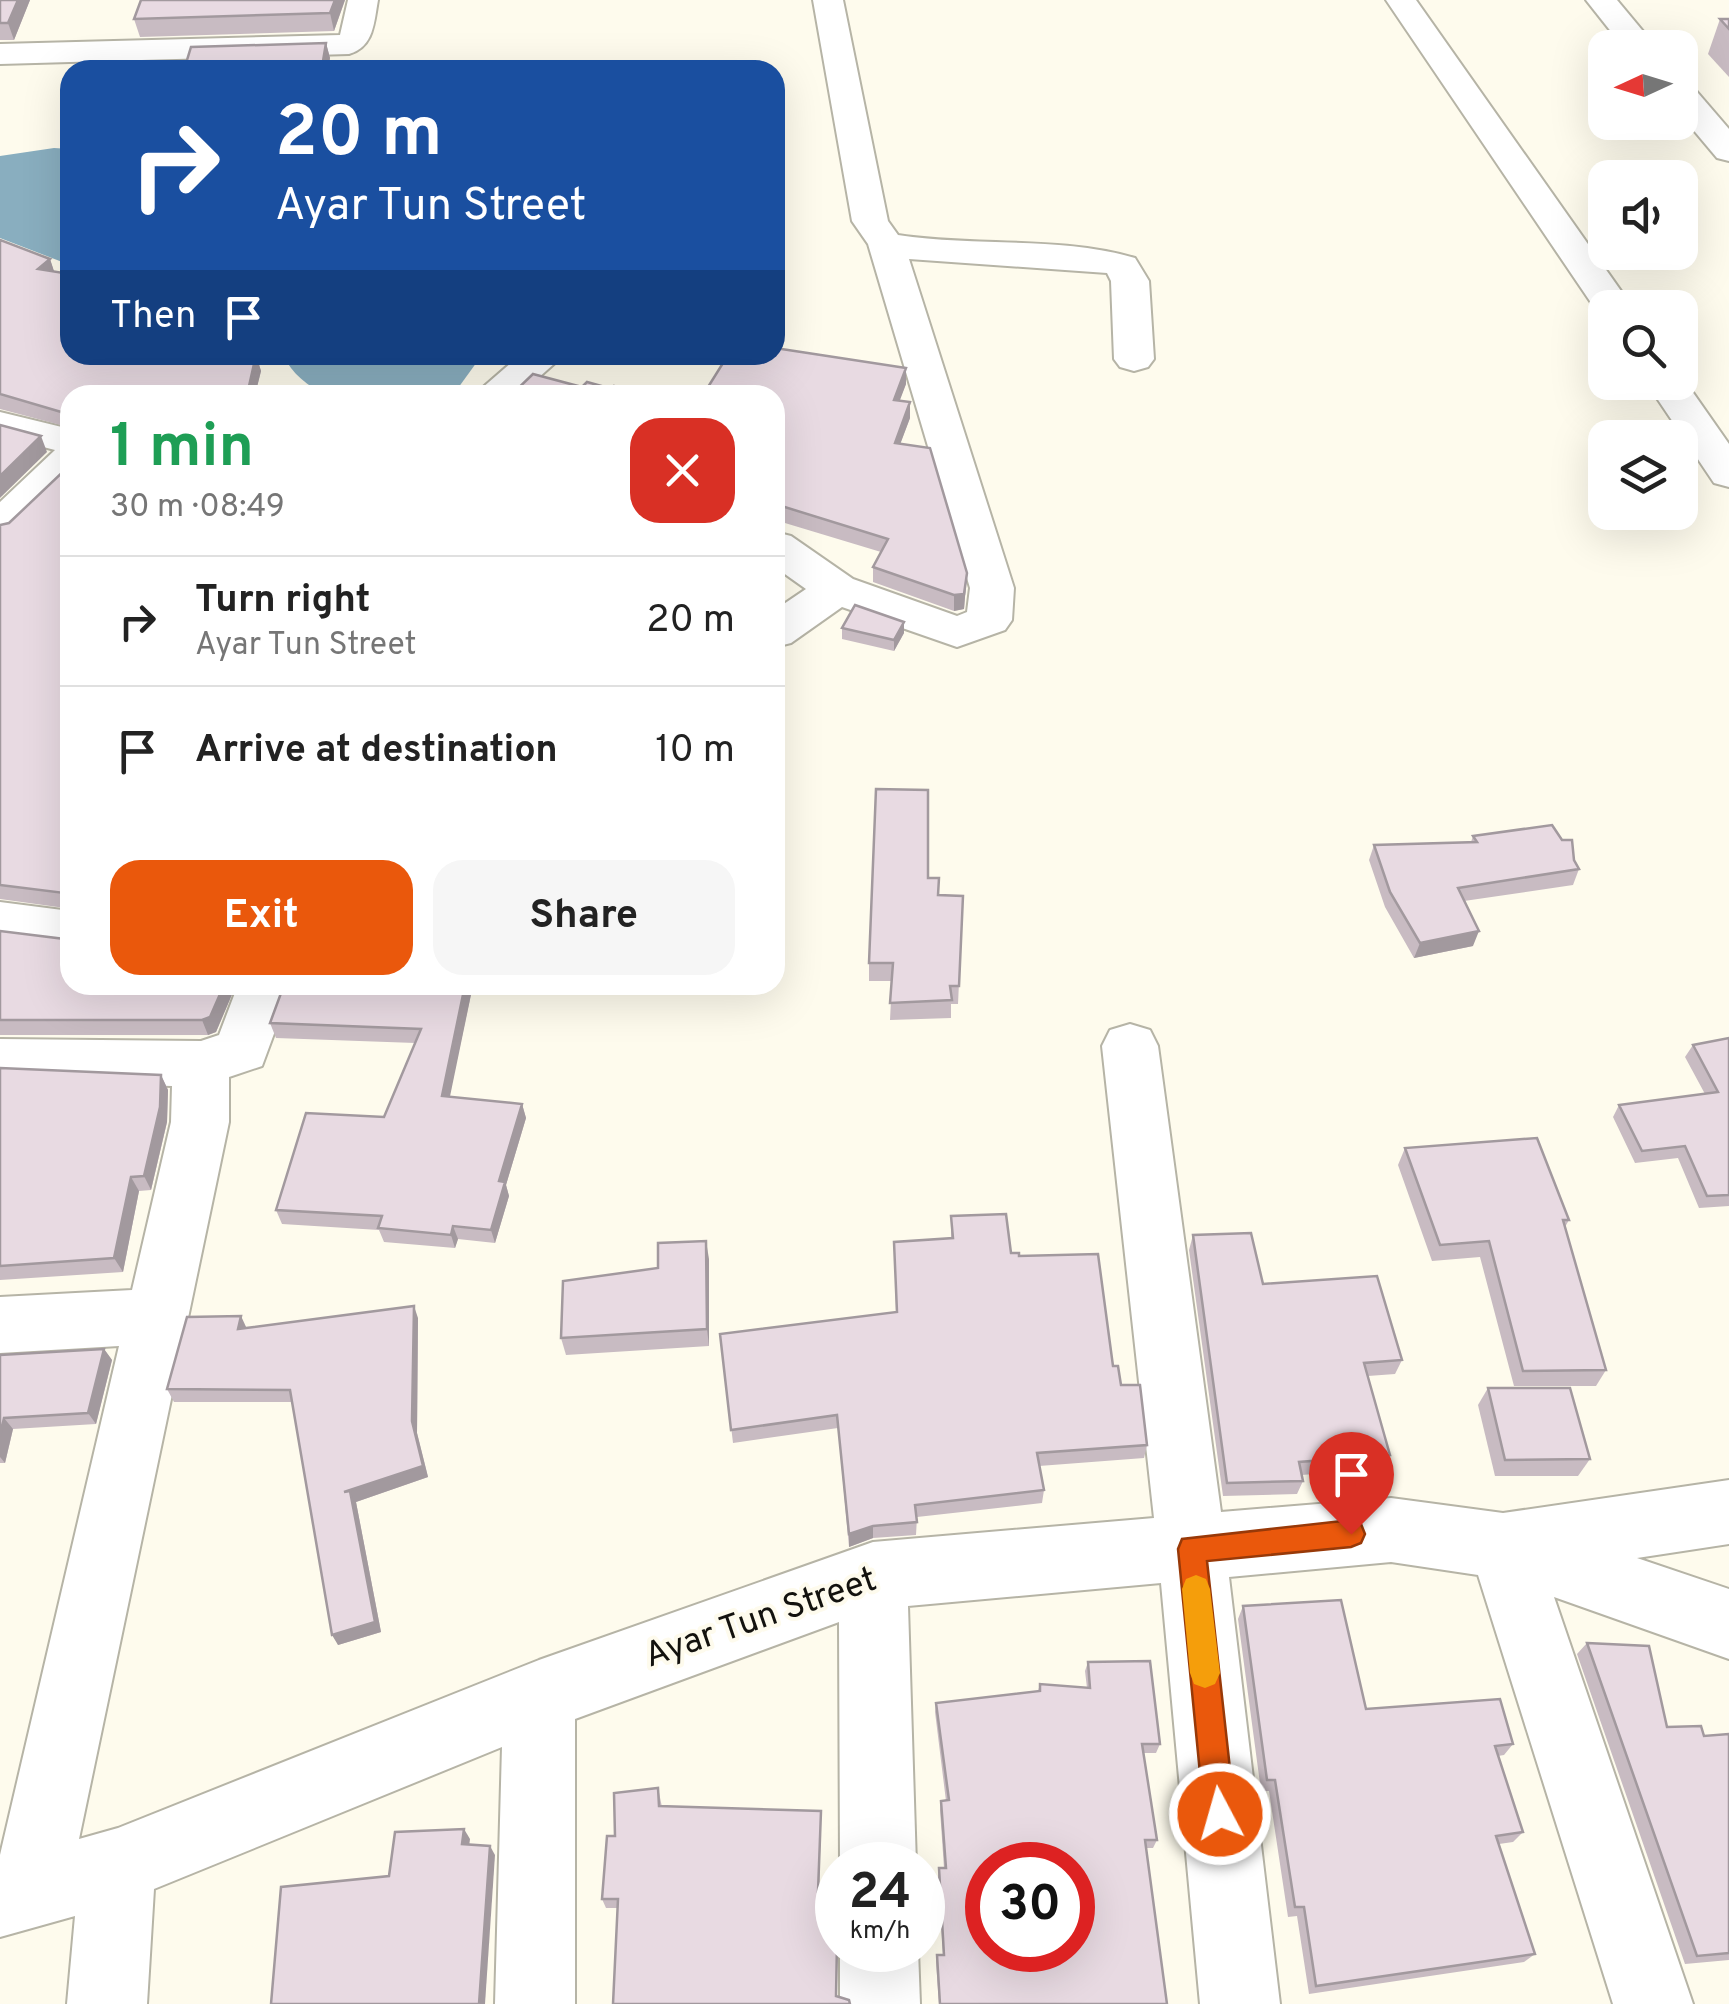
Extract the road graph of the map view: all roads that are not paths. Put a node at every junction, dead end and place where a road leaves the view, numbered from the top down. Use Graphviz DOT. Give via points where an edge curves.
graph roads {
  1 [pos="363,0"];
  2 [pos="828,0"];
  3 [pos="1401,0"];
  4 [pos="1601,0"];
  5 [pos="1627,30"];
  6 [pos="0,54"];
  7 [pos="1698,114"];
  8 [pos="1729,150"];
  9 [pos="886,244"];
  10 [pos="1602,290"];
  11 [pos="1134,359"];
  12 [pos="532,365"];
  13 [pos="506,385"];
  14 [pos="1678,400"];
  15 [pos="0,424"];
  16 [pos="60,439"];
  17 [pos="60,468"];
  18 [pos="1729,474"];
  19 [pos="0,526"];
  20 [pos="785,553"];
  21 [pos="836,589"];
  22 [pos="785,625"];
  23 [pos="0,922"];
  24 [pos="60,930"];
  25 [pos="261,995"];
  26 [pos="1130,1046"];
  27 [pos="7,1059"];
  28 [pos="202,1064"];
  29 [pos="156,1316"];
  30 [pos="0,1325"];
  31 [pos="1729,1512"];
  32 [pos="1503,1546"];
  33 [pos="1192,1549"];
  34 [pos="873,1576"];
  35 [pos="1729,1624"];
  36 [pos="540,1696"];
  37 [pos="878,1842"];
  38 [pos="118,1866"];
  39 [pos="15,1894"];
  40 [pos="879,1972"];
  41 [pos="107,2004"];
  42 [pos="534,2004"];
  43 [pos="880,2004"];
  44 [pos="1240,2004"];
  45 [pos="1653,2004"];
  1 -- 6 [label="street" via="349,44"];
  2 -- 9 [label="street" via="870,221"];
  3 -- 10 [label="street"];
  4 -- 5 [label="street"];
  7 -- 8 [label="street"];
  9 -- 11 [label="street" via="1122,266 1130,281"];
  9 -- 21 [label="street" via="992,588 989,620 957,632"];
  12 -- 13 [label="street"];
  14 -- 18 [label="street"];
  15 -- 16 [label="street"];
  17 -- 19 [label="street"];
  20 -- 21 [label="street"];
  21 -- 22 [label="street"];
  23 -- 24 [label="street"];
  25 -- 28 [label="street" via="242,1050"];
  26 -- 33 [label="street"];
  27 -- 28 [label="street"];
  28 -- 29 [label="street" via="200,1122"];
  29 -- 30 [label="street"];
  29 -- 39 [label="street"];
  31 -- 32 [label="street"];
  32 -- 33 [label="street, Ayar Tun Street" via="1390,1530"];
  32 -- 35 [label="street, Ayar Tun Street"];
  32 -- 45 [label="street"];
  33 -- 34 [label="street, Ayar Tun Street"];
  33 -- 44 [label="street"];
  34 -- 36 [label="street, Ayar Tun Street"];
  34 -- 37 [label="street"];
  36 -- 38 [label="street, Ayar Tun Street"];
  36 -- 42 [label="street"];
  38 -- 39 [label="street, Ayar Tun Street"];
  38 -- 41 [label="street"];
  40 -- 43 [label="street"];
}
